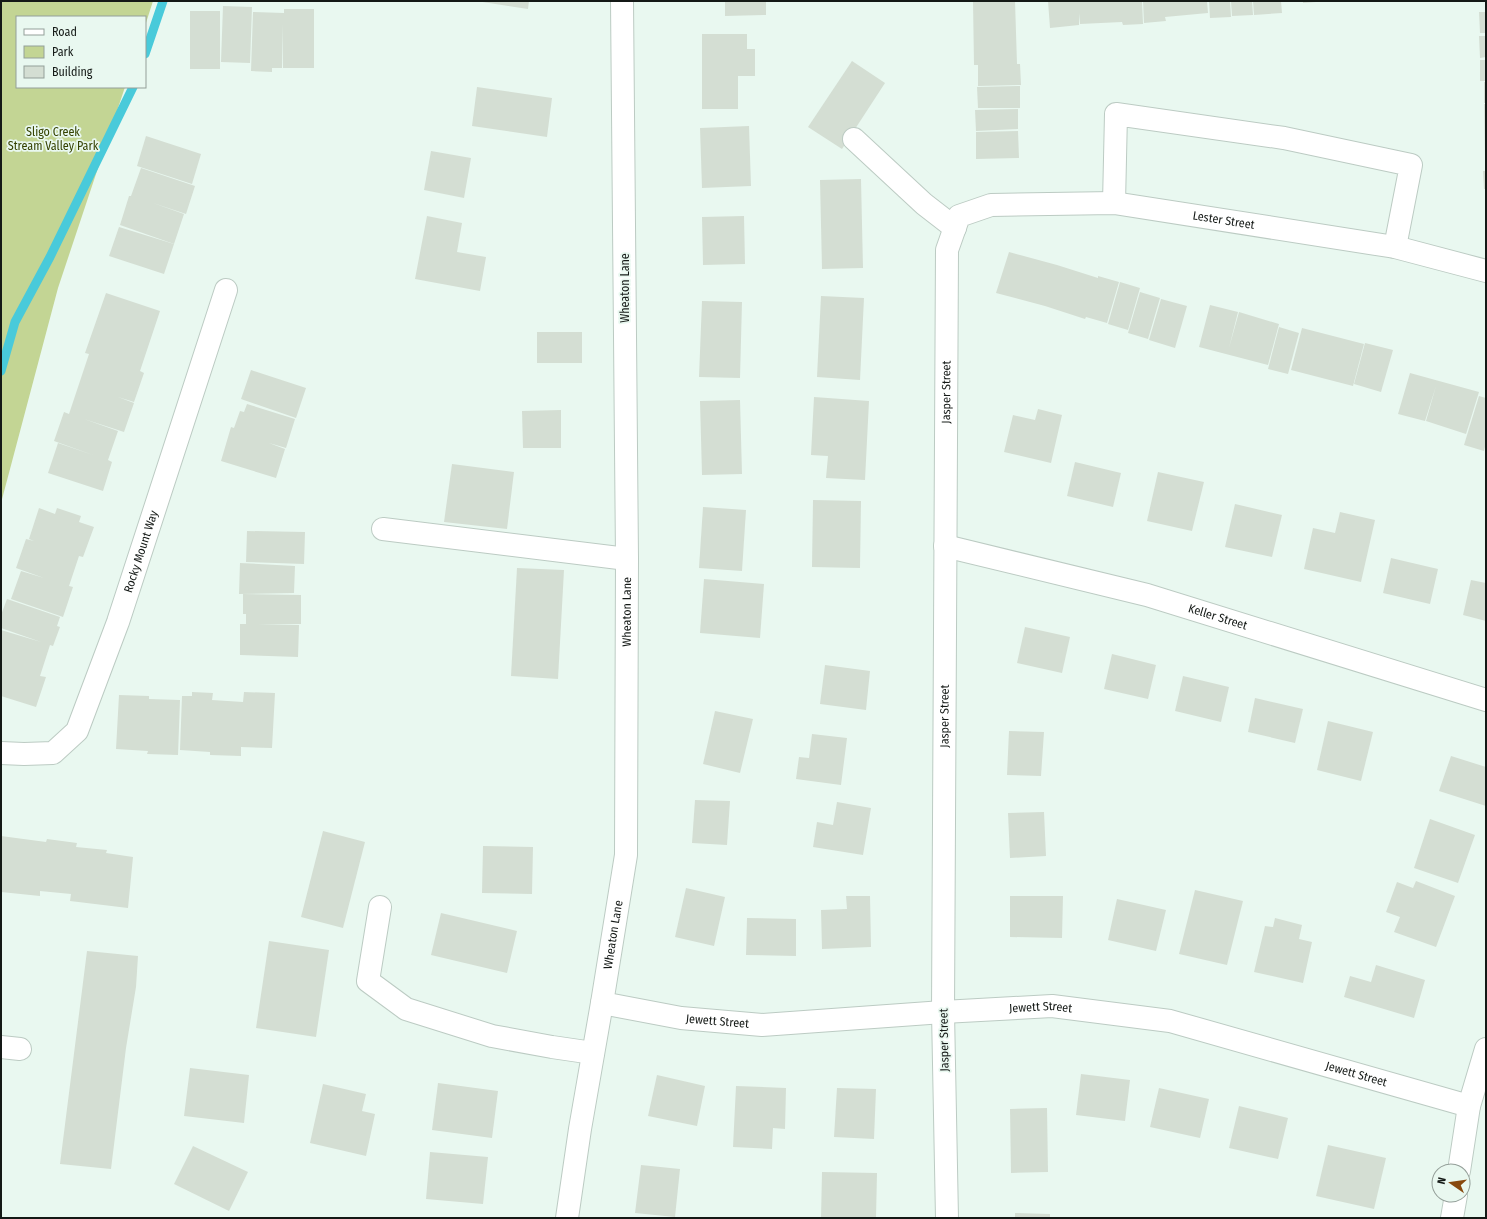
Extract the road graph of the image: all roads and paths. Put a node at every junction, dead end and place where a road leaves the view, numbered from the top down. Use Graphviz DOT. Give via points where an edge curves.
graph roads {
  1 [pos="622,1"];
  2 [pos="854,139"];
  3 [pos="1114,203"];
  4 [pos="957,222"];
  5 [pos="1395,247"];
  6 [pos="1486,270"];
  7 [pos="226,290"];
  8 [pos="383,529"];
  9 [pos="946,546"];
  10 [pos="627,559"];
  11 [pos="1486,700"];
  12 [pos="1,753"];
  13 [pos="380,907"];
  14 [pos="602,1003"];
  15 [pos="944,1012"];
  16 [pos="1486,1049"];
  17 [pos="593,1053"];
  18 [pos="1469,1106"];
  19 [pos="1460,1163"];
  20 [pos="1455,1203"];
  21 [pos="567,1218"];
  22 [pos="947,1218"];
  23 [pos="1452,1218"];
  1 -- 10 [label="street, Wheaton Lane"];
  2 -- 4 [label="street" via="924,204"];
  3 -- 4 [label="street, Lester Street" via="991,205"];
  3 -- 5 [label="street, Lester Street"];
  3 -- 5 [label="street" via="1116,114 1284,138 1411,165"];
  4 -- 9 [label="street, Jasper Street" via="947,250"];
  5 -- 6 [label="street, Lester Street"];
  7 -- 12 [label="street, Rocky Mount Way" via="118,622 77,731 53,753"];
  8 -- 10 [label="street"];
  9 -- 11 [label="street, Keller Street" via="1147,595"];
  9 -- 15 [label="street, Jasper Street"];
  10 -- 14 [label="street, Wheaton Lane" via="626,855"];
  13 -- 17 [label="street" via="368,981 406,1009 492,1036"];
  14 -- 15 [label="street, Jewett Street" via="682,1018 762,1025"];
  14 -- 17 [label="street, Wheaton Lane"];
  15 -- 18 [label="street, Jewett Street" via="1052,1006 1170,1021"];
  15 -- 22 [label="street, Jasper Street"];
  16 -- 18 [label="street"];
  17 -- 21 [label="street, Wheaton Lane"];
  18 -- 19 [label="street"];
  20 -- 23 [label="street"];
}
